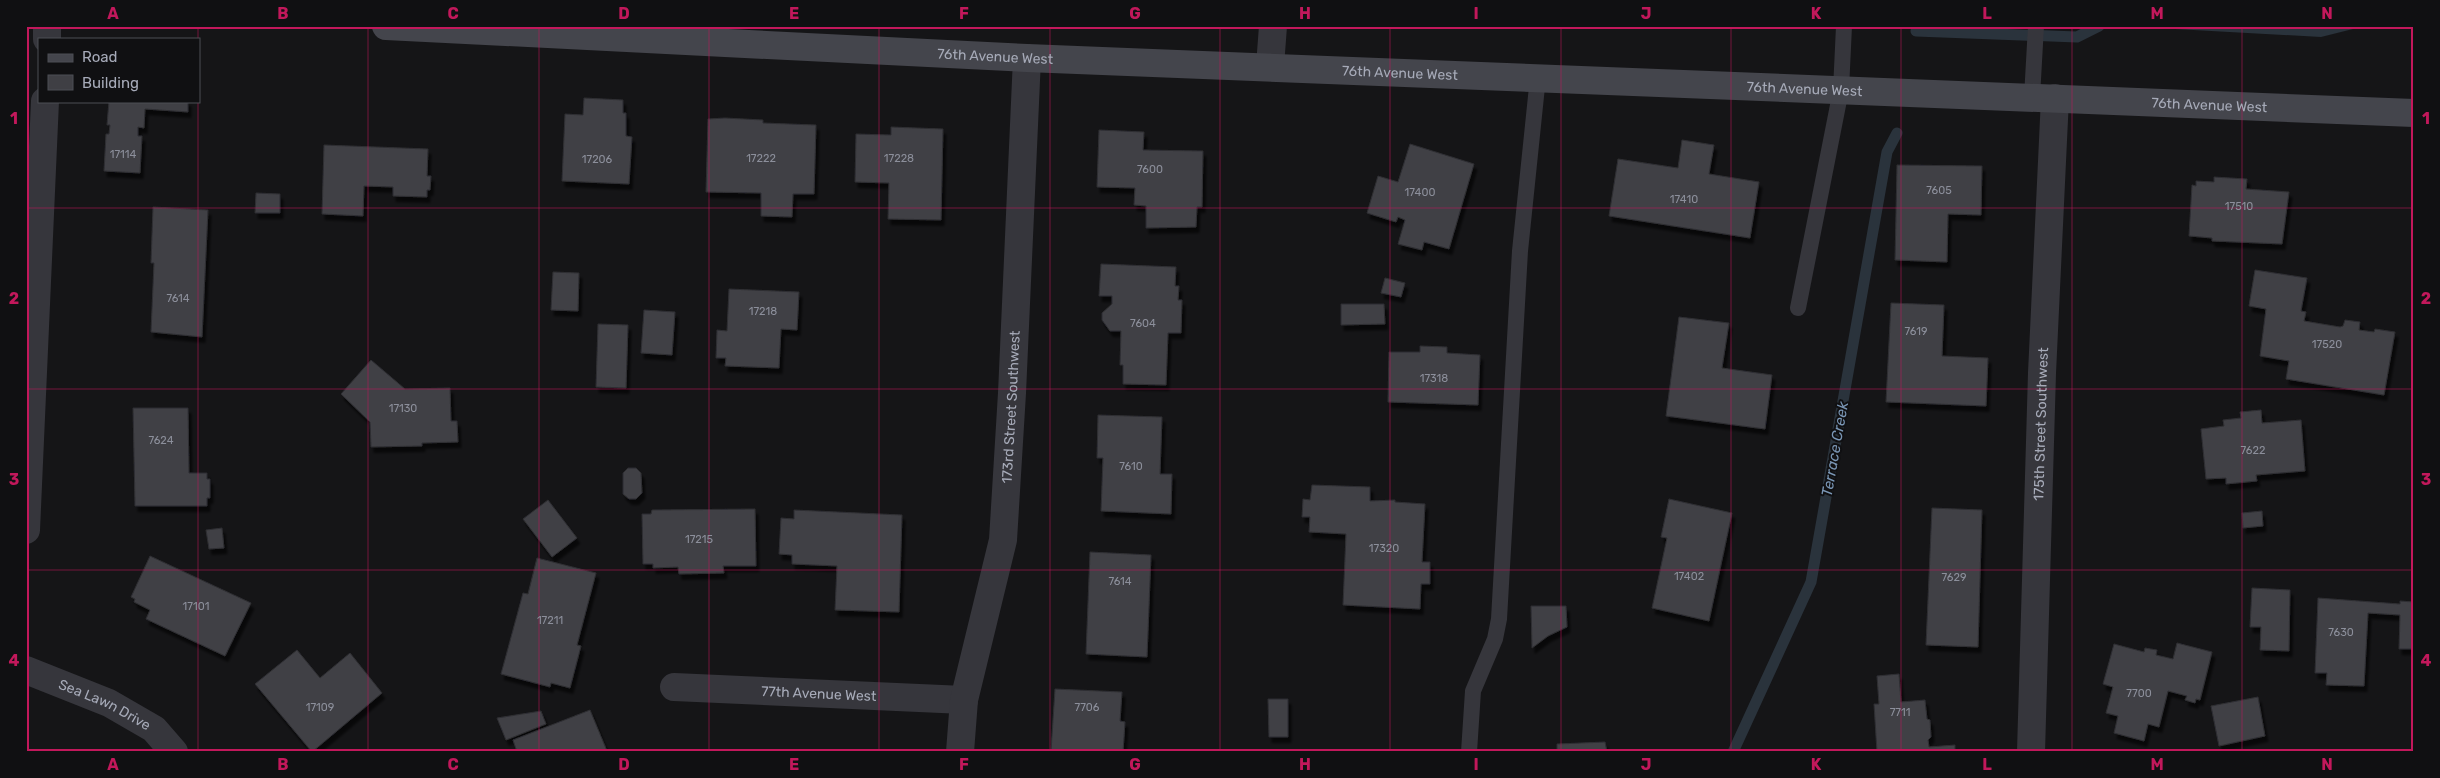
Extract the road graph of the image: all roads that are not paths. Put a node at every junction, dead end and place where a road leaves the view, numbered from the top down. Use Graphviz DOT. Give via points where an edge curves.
graph roads {
  1 [pos="386,26"];
  2 [pos="1273,26"];
  3 [pos="1844,26"];
  4 [pos="2036,26"];
  5 [pos="1027,58"];
  6 [pos="1270,66"];
  7 [pos="1538,77"];
  8 [pos="1841,90"];
  9 [pos="2044,98"];
  10 [pos="45,102"];
  11 [pos="2414,113"];
  12 [pos="1798,308"];
  13 [pos="26,530"];
  14 [pos="26,670"];
  15 [pos="674,687"];
  16 [pos="964,700"];
  17 [pos="174,752"];
  18 [pos="960,752"];
  19 [pos="1468,752"];
  20 [pos="2032,752"];
  1 -- 5 [label="street, 76th Avenue West"];
  2 -- 6 [label="street"];
  3 -- 8 [label="lane"];
  4 -- 9 [label="lane"];
  5 -- 6 [label="street, 76th Avenue West"];
  5 -- 16 [label="street, 173rd Street Southwest" via="1003,540"];
  6 -- 7 [label="street, 76th Avenue West"];
  7 -- 8 [label="street, 76th Avenue West"];
  7 -- 19 [label="lane" via="1520,251 1499,618 1495,639 1473,691"];
  8 -- 9 [label="street, 76th Avenue West"];
  8 -- 12 [label="lane"];
  9 -- 11 [label="street, 76th Avenue West"];
  9 -- 20 [label="street, 175th Street Southwest" via="2042,372"];
  10 -- 13 [label="street"];
  14 -- 17 [label="street, Sea Lawn Drive" via="109,703 154,728"];
  15 -- 16 [label="street, 77th Avenue West"];
  16 -- 18 [label="street, 173rd Street Southwest"];
}
